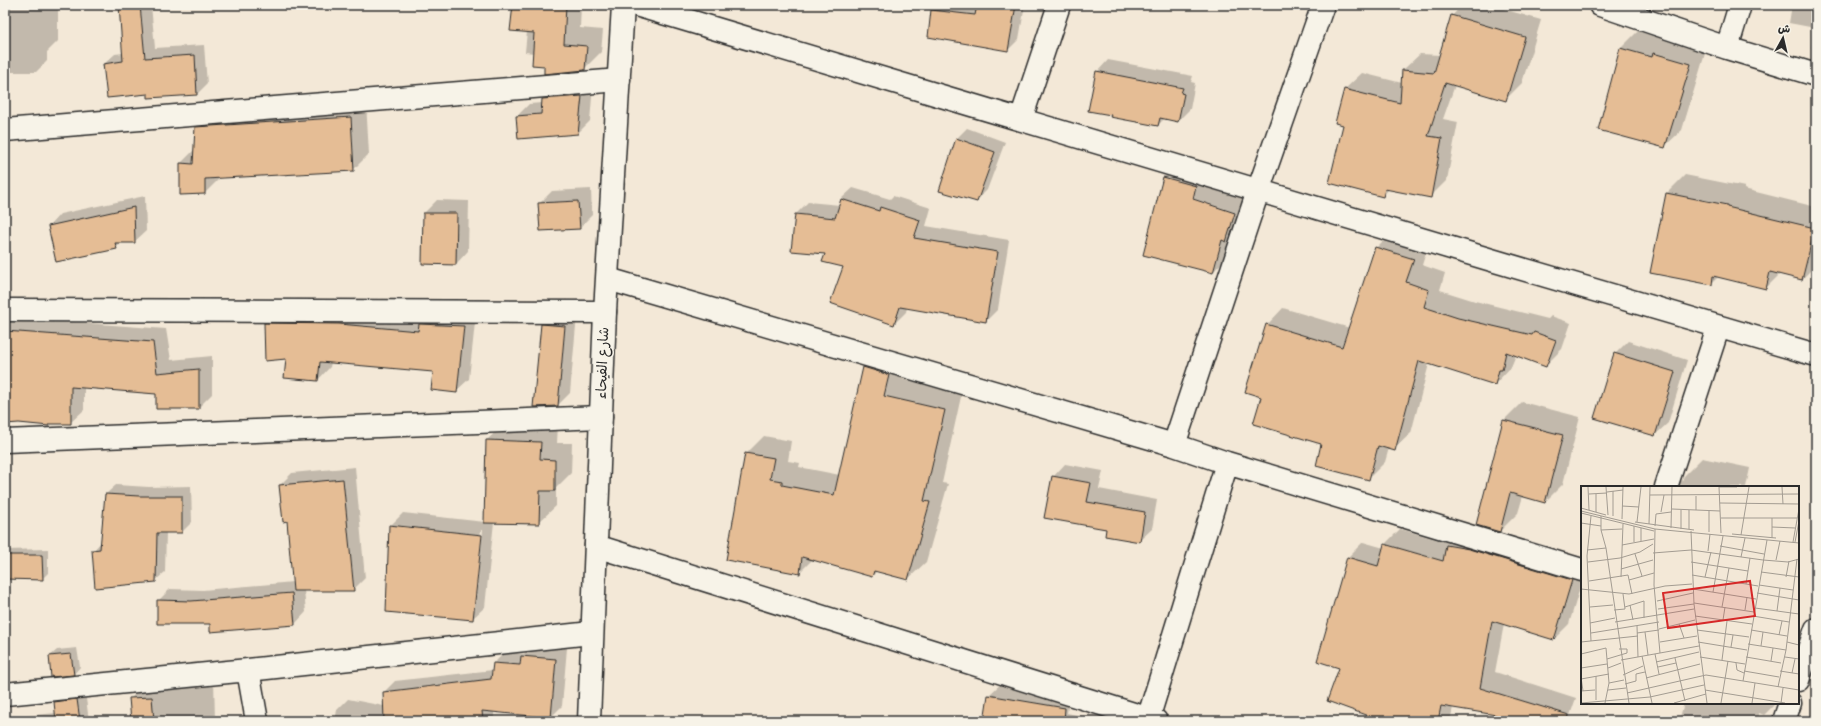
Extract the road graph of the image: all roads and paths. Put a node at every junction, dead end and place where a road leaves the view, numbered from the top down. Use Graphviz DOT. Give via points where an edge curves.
graph roads {
  1 [pos="623,5"];
  2 [pos="636,5"];
  3 [pos="1059,5"];
  4 [pos="1323,5"];
  5 [pos="1600,5"];
  6 [pos="1740,5"];
  7 [pos="1728,48"];
  8 [pos="1816,75"];
  9 [pos="619,80"];
  10 [pos="1021,119"];
  11 [pos="5,130"];
  12 [pos="1258,191"];
  13 [pos="608,279"];
  14 [pos="5,310"];
  15 [pos="605,312"];
  16 [pos="1718,328"];
  17 [pos="1816,355"];
  18 [pos="601,417"];
  19 [pos="5,441"];
  20 [pos="1174,445"];
  21 [pos="1227,463"];
  22 [pos="1666,486"];
  23 [pos="596,546"];
  24 [pos="1581,570"];
  25 [pos="591,633"];
  26 [pos="1808,636"];
  27 [pos="248,670"];
  28 [pos="1799,676"];
  29 [pos="5,694"];
  30 [pos="1790,704"];
  31 [pos="1152,720"];
  32 [pos="256,721"];
  33 [pos="589,721"];
  34 [pos="1784,721"];
  1 -- 9 [label="street, شارع الفيحاء"];
  2 -- 10 [label="street"];
  3 -- 10 [label="street"];
  4 -- 12 [label="street"];
  5 -- 7 [label="street"];
  6 -- 7 [label="street"];
  7 -- 8 [label="street"];
  9 -- 11 [label="street"];
  9 -- 13 [label="street, شارع الفيحاء"];
  10 -- 12 [label="street"];
  12 -- 16 [label="street"];
  12 -- 20 [label="street"];
  13 -- 15 [label="street, شارع الفيحاء"];
  13 -- 20 [label="street"];
  14 -- 15 [label="street"];
  15 -- 18 [label="street, شارع الفيحاء"];
  16 -- 17 [label="street"];
  16 -- 22 [label="street"];
  18 -- 19 [label="street"];
  18 -- 23 [label="street, شارع الفيحاء"];
  20 -- 21 [label="street"];
  21 -- 24 [label="street"];
  21 -- 31 [label="street"];
  23 -- 25 [label="street, شارع الفيحاء"];
  23 -- 31 [label="street"];
  25 -- 27 [label="street"];
  25 -- 33 [label="street, شارع الفيحاء"];
  26 -- 28 [label="street"];
  27 -- 29 [label="street"];
  27 -- 32 [label="street"];
  30 -- 34 [label="street"];
}
